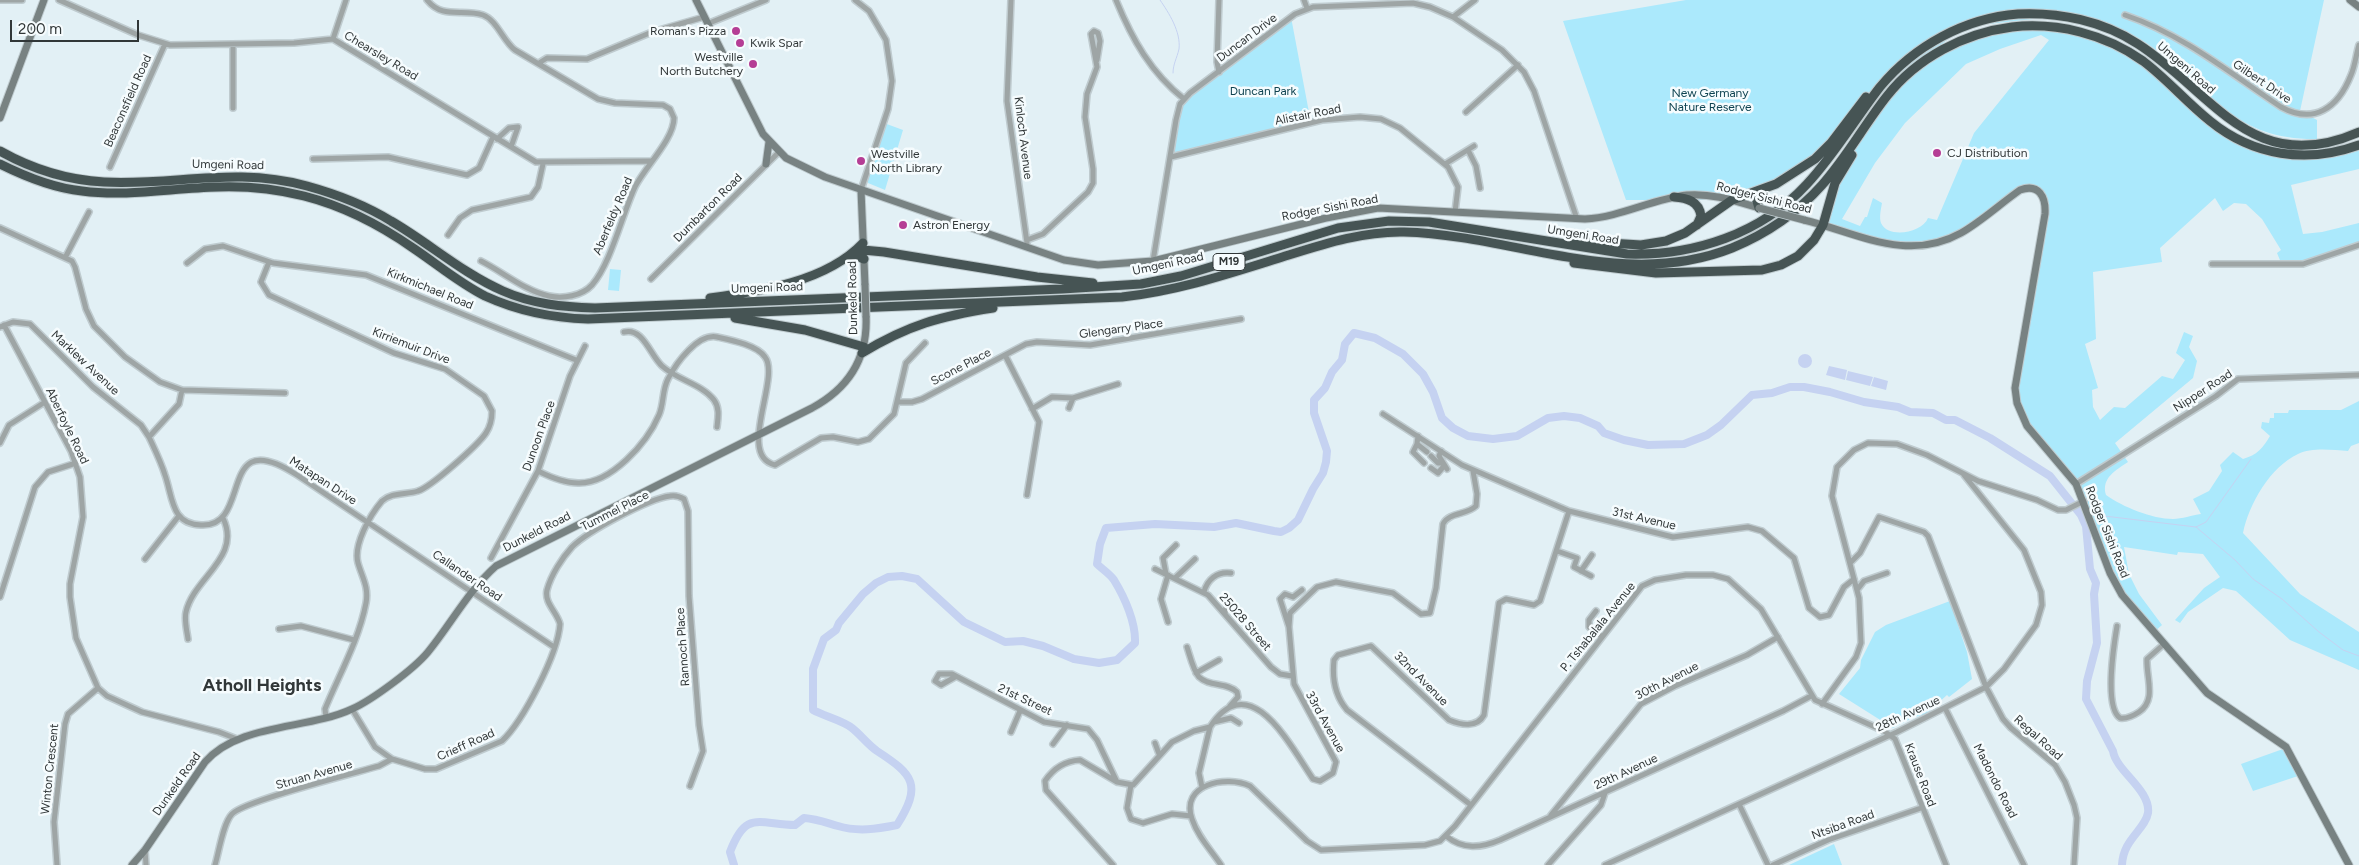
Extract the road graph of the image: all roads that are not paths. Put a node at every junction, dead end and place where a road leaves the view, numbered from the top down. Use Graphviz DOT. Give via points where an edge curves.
graph roads {
  1 [pos="0,0"];
  2 [pos="22,0"];
  3 [pos="43,0"];
  4 [pos="59,0"];
  5 [pos="346,0"];
  6 [pos="427,0"];
  7 [pos="696,0"];
  8 [pos="766,0"];
  9 [pos="855,0"];
  10 [pos="1011,0"];
  11 [pos="1116,0"];
  12 [pos="1219,0"];
  13 [pos="1304,0"];
  14 [pos="1475,0"];
  15 [pos="2350,0"];
  16 [pos="1413,1"];
  17 [pos="2359,7"];
  18 [pos="1307,8"];
  19 [pos="2126,15"];
  20 [pos="1453,17"];
  21 [pos="705,20"];
  22 [pos="1962,27"];
  23 [pos="1091,35"];
  24 [pos="333,39"];
  25 [pos="165,44"];
  26 [pos="233,45"];
  27 [pos="2359,45"];
  28 [pos="539,63"];
  29 [pos="1518,65"];
  30 [pos="1219,72"];
  31 [pos="1901,80"];
  32 [pos="1184,99"];
  33 [pos="233,108"];
  34 [pos="1466,112"];
  35 [pos="0,118"];
  36 [pos="2359,132"];
  37 [pos="495,138"];
  38 [pos="768,142"];
  39 [pos="2359,145"];
  40 [pos="1474,146"];
  41 [pos="511,147"];
  42 [pos="1468,150"];
  43 [pos="0,151"];
  44 [pos="779,152"];
  45 [pos="1171,156"];
  46 [pos="313,159"];
  47 [pos="652,161"];
  48 [pos="0,164"];
  49 [pos="543,164"];
  50 [pos="766,164"];
  51 [pos="1446,164"];
  52 [pos="110,167"];
  53 [pos="1480,188"];
  54 [pos="862,190"];
  55 [pos="1760,191"];
  56 [pos="1674,197"];
  57 [pos="1732,200"];
  58 [pos="1759,208"];
  59 [pos="89,212"];
  60 [pos="1455,212"];
  61 [pos="1577,218"];
  62 [pos="1823,225"];
  63 [pos="1695,227"];
  64 [pos="0,228"];
  65 [pos="1482,231"];
  66 [pos="448,235"];
  67 [pos="1027,240"];
  68 [pos="2359,245"];
  69 [pos="1025,248"];
  70 [pos="1518,249"];
  71 [pos="863,251"];
  72 [pos="66,256"];
  73 [pos="847,257"];
  74 [pos="481,261"];
  75 [pos="1153,261"];
  76 [pos="269,262"];
  77 [pos="187,263"];
  78 [pos="2212,264"];
  79 [pos="650,279"];
  80 [pos="1120,286"];
  81 [pos="1068,300"];
  82 [pos="658,305"];
  83 [pos="621,318"];
  84 [pos="1241,319"];
  85 [pos="2,326"];
  86 [pos="624,332"];
  87 [pos="925,343"];
  88 [pos="585,346"];
  89 [pos="864,347"];
  90 [pos="1005,355"];
  91 [pos="576,360"];
  92 [pos="672,373"];
  93 [pos="2359,375"];
  94 [pos="1118,384"];
  95 [pos="182,390"];
  96 [pos="194,391"];
  97 [pos="285,393"];
  98 [pos="1073,398"];
  99 [pos="181,401"];
  100 [pos="45,402"];
  101 [pos="898,402"];
  102 [pos="1032,408"];
  103 [pos="1069,408"];
  104 [pos="1382,414"];
  105 [pos="717,427"];
  106 [pos="760,434"];
  107 [pos="1418,436"];
  108 [pos="149,437"];
  109 [pos="0,442"];
  110 [pos="1417,444"];
  111 [pos="1441,451"];
  112 [pos="76,463"];
  113 [pos="1424,463"];
  114 [pos="1444,466"];
  115 [pos="1431,468"];
  116 [pos="538,471"];
  117 [pos="1473,471"];
  118 [pos="1964,475"];
  119 [pos="2076,484"];
  120 [pos="1026,495"];
  121 [pos="2081,502"];
  122 [pos="686,504"];
  123 [pos="1569,511"];
  124 [pos="178,517"];
  125 [pos="223,518"];
  126 [pos="369,523"];
  127 [pos="1176,545"];
  128 [pos="1556,551"];
  129 [pos="1592,555"];
  130 [pos="491,558"];
  131 [pos="145,559"];
  132 [pos="1194,559"];
  133 [pos="1850,563"];
  134 [pos="1155,569"];
  135 [pos="1581,571"];
  136 [pos="1887,572"];
  137 [pos="1231,573"];
  138 [pos="1167,575"];
  139 [pos="1591,576"];
  140 [pos="1175,578"];
  141 [pos="1854,578"];
  142 [pos="1302,590"];
  143 [pos="1858,590"];
  144 [pos="472,591"];
  145 [pos="1204,592"];
  146 [pos="0,596"];
  147 [pos="1227,598"];
  148 [pos="1596,611"];
  149 [pos="1226,615"];
  150 [pos="1168,622"];
  151 [pos="2117,626"];
  152 [pos="1289,627"];
  153 [pos="279,629"];
  154 [pos="1602,637"];
  155 [pos="1778,637"];
  156 [pos="188,639"];
  157 [pos="354,640"];
  158 [pos="2164,644"];
  159 [pos="1187,646"];
  160 [pos="554,647"];
  161 [pos="1219,660"];
  162 [pos="1196,673"];
  163 [pos="1292,676"];
  164 [pos="955,677"];
  165 [pos="1986,687"];
  166 [pos="98,688"];
  167 [pos="1811,696"];
  168 [pos="1822,704"];
  169 [pos="1230,707"];
  170 [pos="1946,708"];
  171 [pos="352,709"];
  172 [pos="1020,711"];
  173 [pos="326,717"];
  174 [pos="1239,723"];
  175 [pos="1212,724"];
  176 [pos="1067,725"];
  177 [pos="1011,732"];
  178 [pos="1890,734"];
  179 [pos="237,739"];
  180 [pos="1155,743"];
  181 [pos="1053,744"];
  182 [pos="1159,754"];
  183 [pos="392,759"];
  184 [pos="1117,782"];
  185 [pos="1131,785"];
  186 [pos="690,786"];
  187 [pos="1202,787"];
  188 [pos="1605,793"];
  189 [pos="1739,804"];
  190 [pos="1471,805"];
  191 [pos="1921,808"];
  192 [pos="1191,816"];
  193 [pos="1549,818"];
  194 [pos="1446,836"];
  195 [pos="145,850"];
  196 [pos="57,865"];
  197 [pos="132,865"];
  198 [pos="146,865"];
  199 [pos="215,865"];
  200 [pos="1113,865"];
  201 [pos="1220,865"];
  202 [pos="1548,865"];
  203 [pos="1605,865"];
  204 [pos="1768,865"];
  205 [pos="1773,865"];
  206 [pos="1946,865"];
  207 [pos="2024,865"];
  208 [pos="2074,865"];
  209 [pos="2349,865"];
  1 -- 2 [label="street"];
  3 -- 35 [label="street"];
  4 -- 25 [label="street, Chearsley Road"];
  5 -- 24 [label="street"];
  6 -- 28 [label="street, Aberfeldy Road" via="444,12 487,17 506,42"];
  7 -- 21 [label="street, Rodger Sishi Road"];
  8 -- 21 [label="street"];
  9 -- 54 [label="street" via="869,11 886,40 892,81 888,109"];
  10 -- 67 [label="street, Kinloch Avenue" via="1007,101"];
  11 -- 32 [label="street" via="1146,59 1162,80"];
  12 -- 30 [label="street"];
  13 -- 18 [label="street"];
  14 -- 20 [label="street"];
  15 -- 17 [label="street"];
  16 -- 18 [label="street, Duncan Drive"];
  16 -- 20 [label="street, Duncan Drive"];
  18 -- 30 [label="street, Duncan Drive"];
  19 -- 27 [label="street, Gilbert Drive" via="2174,35 2281,108 2296,114 2322,113 2333,103 2351,76"];
  20 -- 29 [label="street, Duncan Drive" via="1502,50"];
  21 -- 28 [label="street" via="652,32 587,59 547,58"];
  21 -- 38 [label="street, Rodger Sishi Road"];
  22 -- 36 [label="highway, Umgeni Road / M19" via="2020,14 2075,18 2112,30 2139,45 2221,115 2256,135 2284,143 2308,144 2332,141"];
  22 -- 55 [label="highway" via="1925,42 1900,60 1879,80 1824,151 1788,178"];
  22 -- 65 [label="highway, Umgeni Road / M19" via="1928,45 1897,69 1806,186 1742,232 1686,250 1637,254"];
  23 -- 67 [label="street" via="1094,31 1100,36 1096,74 1088,89 1085,107 1086,134 1094,173 1092,187 1043,234"];
  24 -- 26 [label="street, Chearsley Road"];
  24 -- 37 [label="street, Chearsley Road"];
  25 -- 26 [label="street, Chearsley Road"];
  25 -- 52 [label="street, Beaconsfield Road"];
  26 -- 33 [label="street"];
  28 -- 47 [label="street, Aberfeldy Road" via="598,99 657,104 670,109 674,118 672,129"];
  29 -- 34 [label="street"];
  29 -- 61 [label="street, Duncan Drive" via="1537,97"];
  30 -- 32 [label="street, Duncan Drive"];
  31 -- 39 [label="highway, Umgeni Road / M19" via="1930,58 1965,39 2016,27 2056,28 2093,36 2130,53 2157,72 2211,122 2256,148 2307,156"];
  31 -- 62 [label="highway" via="1835,183"];
  31 -- 70 [label="highway, Umgeni Road / M19" via="1815,193 1776,225 1733,247 1695,260 1648,265"];
  32 -- 45 [label="street" via="1178,112"];
  37 -- 41 [label="street, Chearsley Road"];
  37 -- 41 [label="street" via="509,128 518,127"];
  37 -- 46 [label="street" via="479,168 467,175 378,156"];
  38 -- 44 [label="street, Rodger Sishi Road"];
  38 -- 50 [label="street"];
  40 -- 42 [label="street"];
  41 -- 49 [label="street, Chearsley Road"];
  42 -- 51 [label="street"];
  42 -- 53 [label="street" via="1476,166"];
  43 -- 82 [label="highway, Umgeni Road / M19" via="46,172 91,181 239,176 305,185 340,196 374,212 472,276 519,297 577,308"];
  44 -- 50 [label="street, Dumbarton Road"];
  44 -- 54 [label="street, Rodger Sishi Road" via="812,172"];
  45 -- 51 [label="street, Alistair Road" via="1311,122 1368,117 1395,124"];
  45 -- 75 [label="street"];
  47 -- 49 [label="street, Chearsley Road"];
  47 -- 74 [label="street, Aberfeldy Road" via="633,191 601,270 588,288 570,296 549,296"];
  48 -- 83 [label="highway, Umgeni Road / M19" via="38,180 81,191 120,194 230,187 303,196 333,205 374,224 472,288 514,307 572,319"];
  49 -- 66 [label="street" via="538,187 531,197 472,210 460,218"];
  50 -- 79 [label="street, Dumbarton Road"];
  51 -- 60 [label="street, Alistair Road" via="1457,183"];
  54 -- 69 [label="street, Rodger Sishi Road"];
  54 -- 71 [label="street, Dunkeld Road"];
  55 -- 57 [label="highway"];
  55 -- 58 [label="highway" via="1756,198"];
  56 -- 57 [label="street, Rodger Sishi Road" via="1696,195"];
  56 -- 61 [label="street, Rodger Sishi Road" via="1613,216"];
  56 -- 63 [label="highway" via="1687,199 1698,206 1700,216"];
  57 -- 58 [label="street, Rodger Sishi Road"];
  57 -- 63 [label="highway"];
  58 -- 62 [label="street, Rodger Sishi Road, bridge"];
  59 -- 72 [label="street"];
  60 -- 61 [label="street, Rodger Sishi Road"];
  60 -- 75 [label="street, Rodger Sishi Road" via="1403,208 1368,210"];
  62 -- 70 [label="highway" via="1798,256 1762,270 1634,272 1579,264"];
  62 -- 119 [label="street, Rodger Sishi Road" via="1882,243 1923,246 1962,232 2020,190 2031,187 2040,192 2045,200 2045,214 2015,394 2027,426"];
  63 -- 65 [label="highway" via="1666,241 1631,246"];
  64 -- 72 [label="street"];
  65 -- 80 [label="highway, Umgeni Road / M19" via="1416,221 1366,223 1338,228 1181,276"];
  67 -- 69 [label="street, Kinloch Avenue"];
  68 -- 78 [label="street" via="2303,264"];
  69 -- 75 [label="street, Rodger Sishi Road" via="1064,260 1098,265"];
  70 -- 81 [label="highway, Umgeni Road / M19" via="1426,234 1378,233 1338,240 1168,290"];
  71 -- 73 [label="highway"];
  71 -- 73 [label="highway" via="857,256"];
  71 -- 80 [label="highway" via="1037,278"];
  71 -- 89 [label="street, Dunkeld Road, bridge"];
  72 -- 95 [label="street" via="76,267 86,309 98,331 149,375"];
  73 -- 82 [label="highway" via="786,285"];
  76 -- 77 [label="street, Kirkmichael Road" via="218,246 205,250"];
  76 -- 91 [label="street, Kirkmichael Road" via="373,276"];
  76 -- 126 [label="street, Kirriemuir Drive" via="261,282 269,295 394,353 445,369 484,396 491,407 491,422 481,439 424,488 384,499"];
  80 -- 82 [label="highway, Umgeni Road / M19"];
  81 -- 83 [label="highway, Umgeni Road / M19"];
  81 -- 89 [label="highway" via="965,312 924,322"];
  83 -- 89 [label="highway" via="755,320"];
  84 -- 90 [label="street, Glengarry Place" via="1090,345 1031,342"];
  85 -- 100 [label="street, Aberfoyle Road"];
  85 -- 108 [label="street, Marklew Avenue" via="18,322 30,324 93,387 141,425"];
  86 -- 92 [label="street" via="637,334 659,363"];
  87 -- 101 [label="street" via="906,363"];
  88 -- 91 [label="street, Dunoon Place"];
  89 -- 106 [label="street, Dunkeld Road" via="850,378 834,394"];
  90 -- 101 [label="street, Scone Place" via="922,399"];
  90 -- 102 [label="street, Scone Place"];
  91 -- 116 [label="street, Dunoon Place"];
  92 -- 105 [label="street" via="714,399 718,409"];
  92 -- 106 [label="street" via="696,343 706,337 717,337 761,352 769,362 770,372 762,404"];
  92 -- 116 [label="street" via="657,418 624,464 583,483 554,478"];
  93 -- 119 [label="street, Nipper Road" via="2236,379 2216,396"];
  94 -- 98 [label="street"];
  95 -- 96 [label="street"];
  95 -- 99 [label="street"];
  96 -- 97 [label="street"];
  96 -- 99 [label="street"];
  98 -- 102 [label="street" via="1052,397"];
  98 -- 103 [label="street"];
  99 -- 108 [label="street"];
  100 -- 109 [label="street" via="9,425"];
  100 -- 112 [label="street, Aberfoyle Road"];
  101 -- 106 [label="street" via="892,418 866,441 821,438 778,465 771,464 764,457"];
  102 -- 120 [label="street, Scone Place" via="1039,425"];
  104 -- 107 [label="street, 31st Avenue"];
  106 -- 144 [label="street, Dunkeld Road" via="511,557"];
  107 -- 110 [label="street"];
  107 -- 111 [label="street, 31st Avenue"];
  108 -- 124 [label="street"];
  110 -- 113 [label="street" via="1413,452"];
  110 -- 114 [label="street"];
  111 -- 114 [label="street" via="1439,456"];
  111 -- 117 [label="street, 31st Avenue"];
  112 -- 146 [label="street" via="48,472 35,487"];
  112 -- 166 [label="street, Aberfoyle Road" via="84,507 70,584 71,606 78,643"];
  114 -- 115 [label="street" via="1438,472"];
  116 -- 130 [label="street, Dunoon Place"];
  117 -- 123 [label="street, 31st Avenue"];
  117 -- 152 [label="street, 33rd Avenue" via="1476,506 1448,518 1443,524 1430,613 1421,614 1388,591 1332,582 1317,587 1293,610 1289,615"];
  118 -- 121 [label="street" via="2058,510 2066,510"];
  118 -- 133 [label="street" via="1927,455 1897,444 1868,442 1854,450 1837,467 1832,488 1832,500"];
  118 -- 165 [label="street, 28th Avenue" via="2024,550 2042,598 2036,625 2020,650"];
  119 -- 121 [label="street, Rodger Sishi Road"];
  121 -- 158 [label="street, Rodger Sishi Road" via="2119,590"];
  122 -- 160 [label="street, Tummel Place" via="684,499 676,496 663,497 603,525 572,547 547,591 547,600 560,624"];
  122 -- 186 [label="street, Rannoch Place" via="689,596 703,751"];
  123 -- 128 [label="street, 32nd Avenue"];
  123 -- 141 [label="street, 31st Avenue" via="1673,537 1758,528 1794,558 1809,608 1820,617 1829,615 1844,587"];
  124 -- 125 [label="street" via="204,526"];
  124 -- 131 [label="street"];
  125 -- 126 [label="street, Matapan Drive" via="231,507 240,474 252,463 266,460 284,466"];
  125 -- 156 [label="street" via="228,533 224,553 186,611"];
  126 -- 144 [label="street, Callander Road"];
  126 -- 157 [label="street, Kirriemuir Drive" via="356,547 367,593"];
  127 -- 138 [label="street" via="1163,558"];
  128 -- 135 [label="street" via="1577,558 1574,566"];
  128 -- 190 [label="street, 32nd Avenue" via="1538,603 1531,605 1506,599 1499,603 1484,715 1476,723 1465,725 1449,720 1374,647 1365,646 1338,655 1334,660 1335,688 1347,710"];
  129 -- 135 [label="street"];
  132 -- 140 [label="street"];
  133 -- 141 [label="street"];
  133 -- 165 [label="street" via="1860,553 1879,517 1926,533"];
  134 -- 138 [label="street, 25028 Street"];
  135 -- 139 [label="street"];
  136 -- 143 [label="street" via="1864,580"];
  137 -- 145 [label="street" via="1211,579"];
  138 -- 140 [label="street, 25028 Street"];
  138 -- 150 [label="street" via="1161,599"];
  140 -- 145 [label="street, 25028 Street"];
  141 -- 143 [label="street"];
  142 -- 152 [label="street" via="1293,597 1287,594 1280,599"];
  143 -- 168 [label="street" via="1859,650"];
  144 -- 160 [label="street, Callander Road"];
  144 -- 171 [label="street, Dunkeld Road" via="420,661"];
  145 -- 149 [label="street, 25028 Street"];
  147 -- 149 [label="street"];
  148 -- 154 [label="street" via="1589,620 1589,626"];
  149 -- 163 [label="street, 25028 Street" via="1271,667 1280,674"];
  151 -- 158 [label="street" via="2111,676 2114,711 2120,718 2136,714 2147,706 2147,660"];
  152 -- 163 [label="street, 33rd Avenue"];
  153 -- 157 [label="street" via="302,626"];
  154 -- 155 [label="street, P. Tshabalala Avenue" via="1645,584 1698,574 1718,576 1732,582 1757,604"];
  154 -- 190 [label="street, P. Tshabalala Avenue"];
  155 -- 167 [label="street, P. Tshabalala Avenue"];
  155 -- 193 [label="street, 30th Avenue" via="1747,655 1641,704"];
  157 -- 173 [label="street, Kirriemuir Drive" via="325,709"];
  158 -- 209 [label="street, Rodger Sishi Road" via="2207,693 2286,747"];
  159 -- 162 [label="street"];
  160 -- 183 [label="street, Crieff Road" via="540,682 500,743 436,770 425,770"];
  161 -- 162 [label="street"];
  162 -- 169 [label="street" via="1203,680 1237,692 1238,697"];
  163 -- 169 [label="street, 33rd Avenue" via="1301,700 1336,762 1335,771 1324,780 1313,780 1268,715 1244,704"];
  164 -- 172 [label="street, 21st Street"];
  165 -- 170 [label="street, 28th Avenue"];
  165 -- 208 [label="street, Regal Road" via="2007,725 2059,771 2076,812"];
  166 -- 179 [label="street" via="107,696 142,712"];
  166 -- 196 [label="street, Winton Crescent" via="68,714 65,724 54,822"];
  167 -- 168 [label="street, P. Tshabalala Avenue"];
  167 -- 188 [label="street, 29th Avenue"];
  168 -- 178 [label="street, Krause Road"];
  169 -- 175 [label="street" via="1220,713"];
  170 -- 178 [label="street, 28th Avenue"];
  170 -- 207 [label="street, Madondo Road"];
  171 -- 173 [label="street, Dunkeld Road"];
  171 -- 183 [label="street" via="375,747"];
  172 -- 176 [label="street, 21st Street" via="1047,724"];
  172 -- 177 [label="street"];
  173 -- 179 [label="street, Dunkeld Road"];
  174 -- 175 [label="street" via="1231,718"];
  175 -- 182 [label="street" via="1176,739"];
  175 -- 187 [label="street" via="1199,773"];
  176 -- 181 [label="street"];
  176 -- 184 [label="street, 21st Street" via="1092,731"];
  178 -- 189 [label="street, 28th Avenue"];
  178 -- 191 [label="street, Krause Road" via="1897,744"];
  179 -- 195 [label="street, Dunkeld Road" via="216,750 205,762"];
  180 -- 182 [label="street"];
  182 -- 185 [label="street"];
  183 -- 199 [label="street, Struan Avenue" via="379,766 239,808 228,819"];
  184 -- 185 [label="street"];
  184 -- 200 [label="street" via="1077,760 1054,769 1044,784 1049,794"];
  185 -- 192 [label="street" via="1127,808 1131,819 1143,823 1172,814"];
  187 -- 192 [label="street" via="1192,800"];
  187 -- 194 [label="street, P. Tshabalala Avenue" via="1230,782 1250,786 1307,841 1321,850 1425,845"];
  188 -- 193 [label="street, 29th Avenue"];
  188 -- 202 [label="street" via="1601,805"];
  189 -- 203 [label="street, 28th Avenue"];
  189 -- 204 [label="street"];
  190 -- 194 [label="street, P. Tshabalala Avenue"];
  191 -- 205 [label="street, Ntsiba Road" via="1828,840"];
  191 -- 206 [label="street, Krause Road"];
  192 -- 201 [label="street"];
  193 -- 194 [label="street, 29th Avenue" via="1487,845 1460,846"];
  195 -- 197 [label="street, Dunkeld Road"];
  195 -- 198 [label="street"];
}
